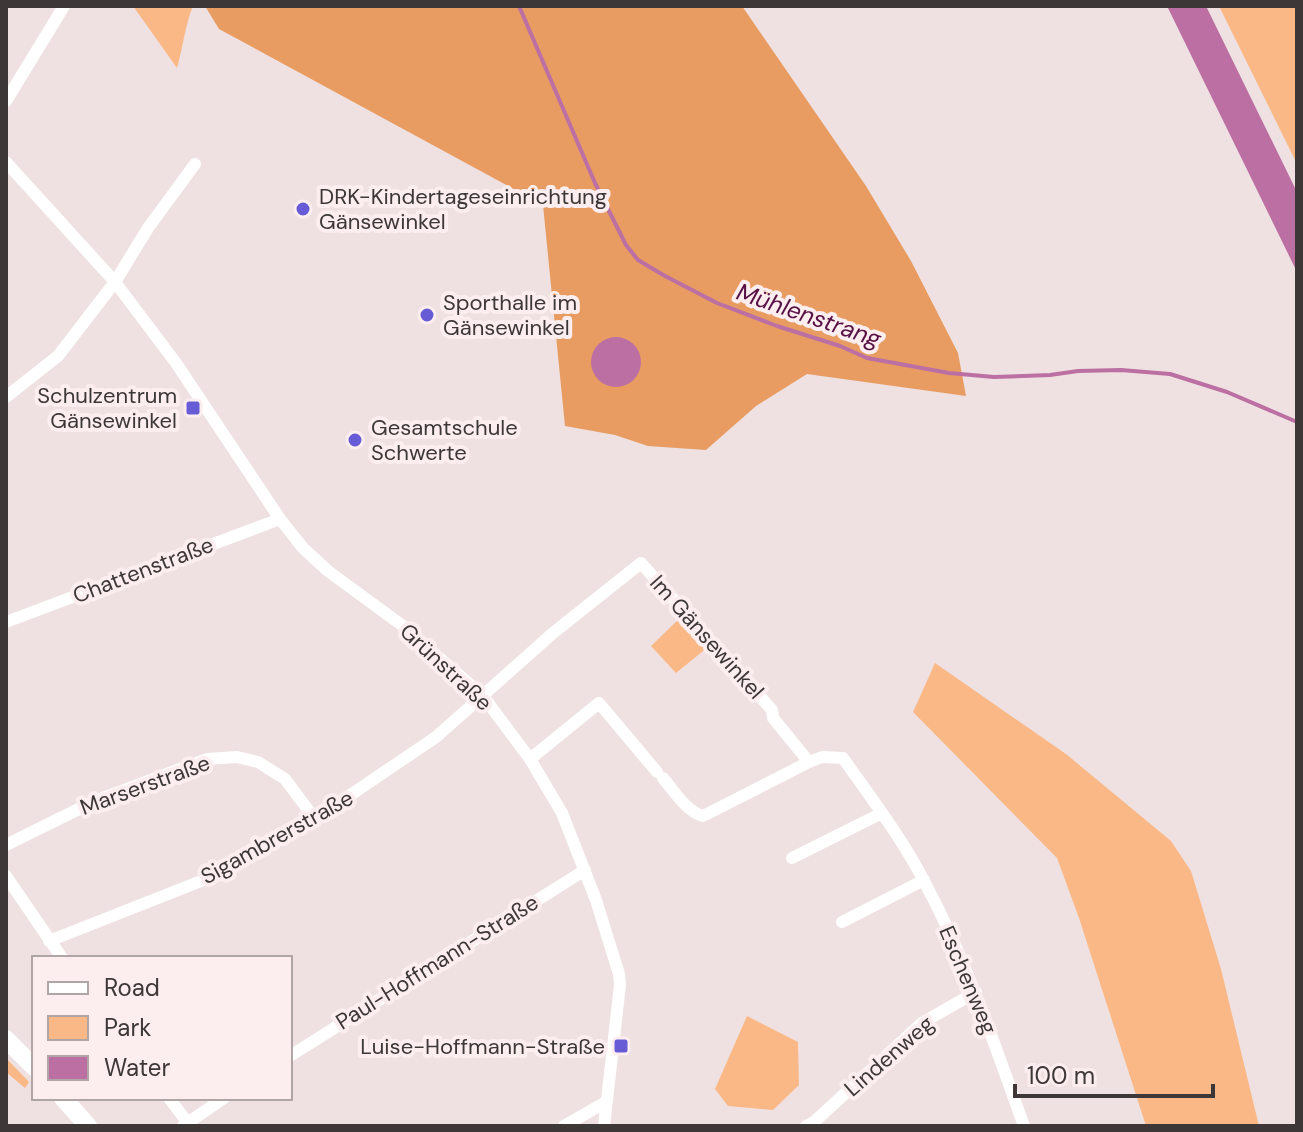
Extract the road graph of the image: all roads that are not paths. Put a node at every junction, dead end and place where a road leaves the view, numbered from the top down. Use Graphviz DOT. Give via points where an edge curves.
graph roads {
  1 [pos="64,6"];
  2 [pos="6,101"];
  3 [pos="6,162"];
  4 [pos="195,164"];
  5 [pos="115,282"];
  6 [pos="6,397"];
  7 [pos="280,519"];
  8 [pos="6,622"];
  9 [pos="483,696"];
  10 [pos="530,759"];
  11 [pos="809,762"];
  12 [pos="882,813"];
  13 [pos="315,819"];
  14 [pos="6,845"];
  15 [pos="792,858"];
  16 [pos="585,870"];
  17 [pos="6,876"];
  18 [pos="924,880"];
  19 [pos="842,922"];
  20 [pos="49,941"];
  21 [pos="60,956"];
  22 [pos="976,992"];
  23 [pos="6,1039"];
  24 [pos="292,1055"];
  25 [pos="32,1065"];
  26 [pos="65,1100"];
  27 [pos="170,1100"];
  28 [pos="221,1100"];
  29 [pos="606,1102"];
  30 [pos="185,1124"];
  31 [pos="88,1126"];
  32 [pos="564,1126"];
  33 [pos="604,1126"];
  34 [pos="806,1126"];
  35 [pos="1024,1126"];
  1 -- 2 [label="street"];
  3 -- 5 [label="street, Grünstraße"];
  4 -- 5 [label="street"];
  5 -- 6 [label="street" via="58,356"];
  5 -- 7 [label="street, Grünstraße" via="182,371"];
  7 -- 8 [label="street, Chattenstraße"];
  7 -- 9 [label="street, Grünstraße" via="328,571 403,626"];
  9 -- 10 [label="street, Grünstraße"];
  9 -- 11 [label="street, Im Gänsewinkel" via="641,563 772,710"];
  9 -- 13 [label="street, Sigambrerstraße" via="436,737"];
  10 -- 11 [label="street, Eschenweg" via="599,703 695,814 703,816"];
  10 -- 16 [label="street, Grünstraße" via="562,813"];
  11 -- 12 [label="street, Eschenweg" via="843,758"];
  12 -- 15 [label="street"];
  12 -- 18 [label="street, Eschenweg"];
  13 -- 14 [label="street, Marserstraße" via="285,779 258,762 207,759 97,800"];
  13 -- 20 [label="street, Sigambrerstraße" via="224,872"];
  16 -- 24 [label="street, Paul-Hoffmann-Straße"];
  16 -- 29 [label="street, Grünstraße" via="619,974"];
  17 -- 20 [label="street"];
  18 -- 19 [label="street"];
  18 -- 22 [label="street, Eschenweg"];
  20 -- 21 [label="street"];
  22 -- 34 [label="street, Lindenweg" via="922,1023"];
  22 -- 35 [label="street, Eschenweg"];
  23 -- 25 [label="main road"];
  26 -- 31 [label="main road"];
  27 -- 30 [label="street"];
  28 -- 30 [label="street"];
  29 -- 32 [label="street"];
  29 -- 33 [label="street, Grünstraße"];
}
